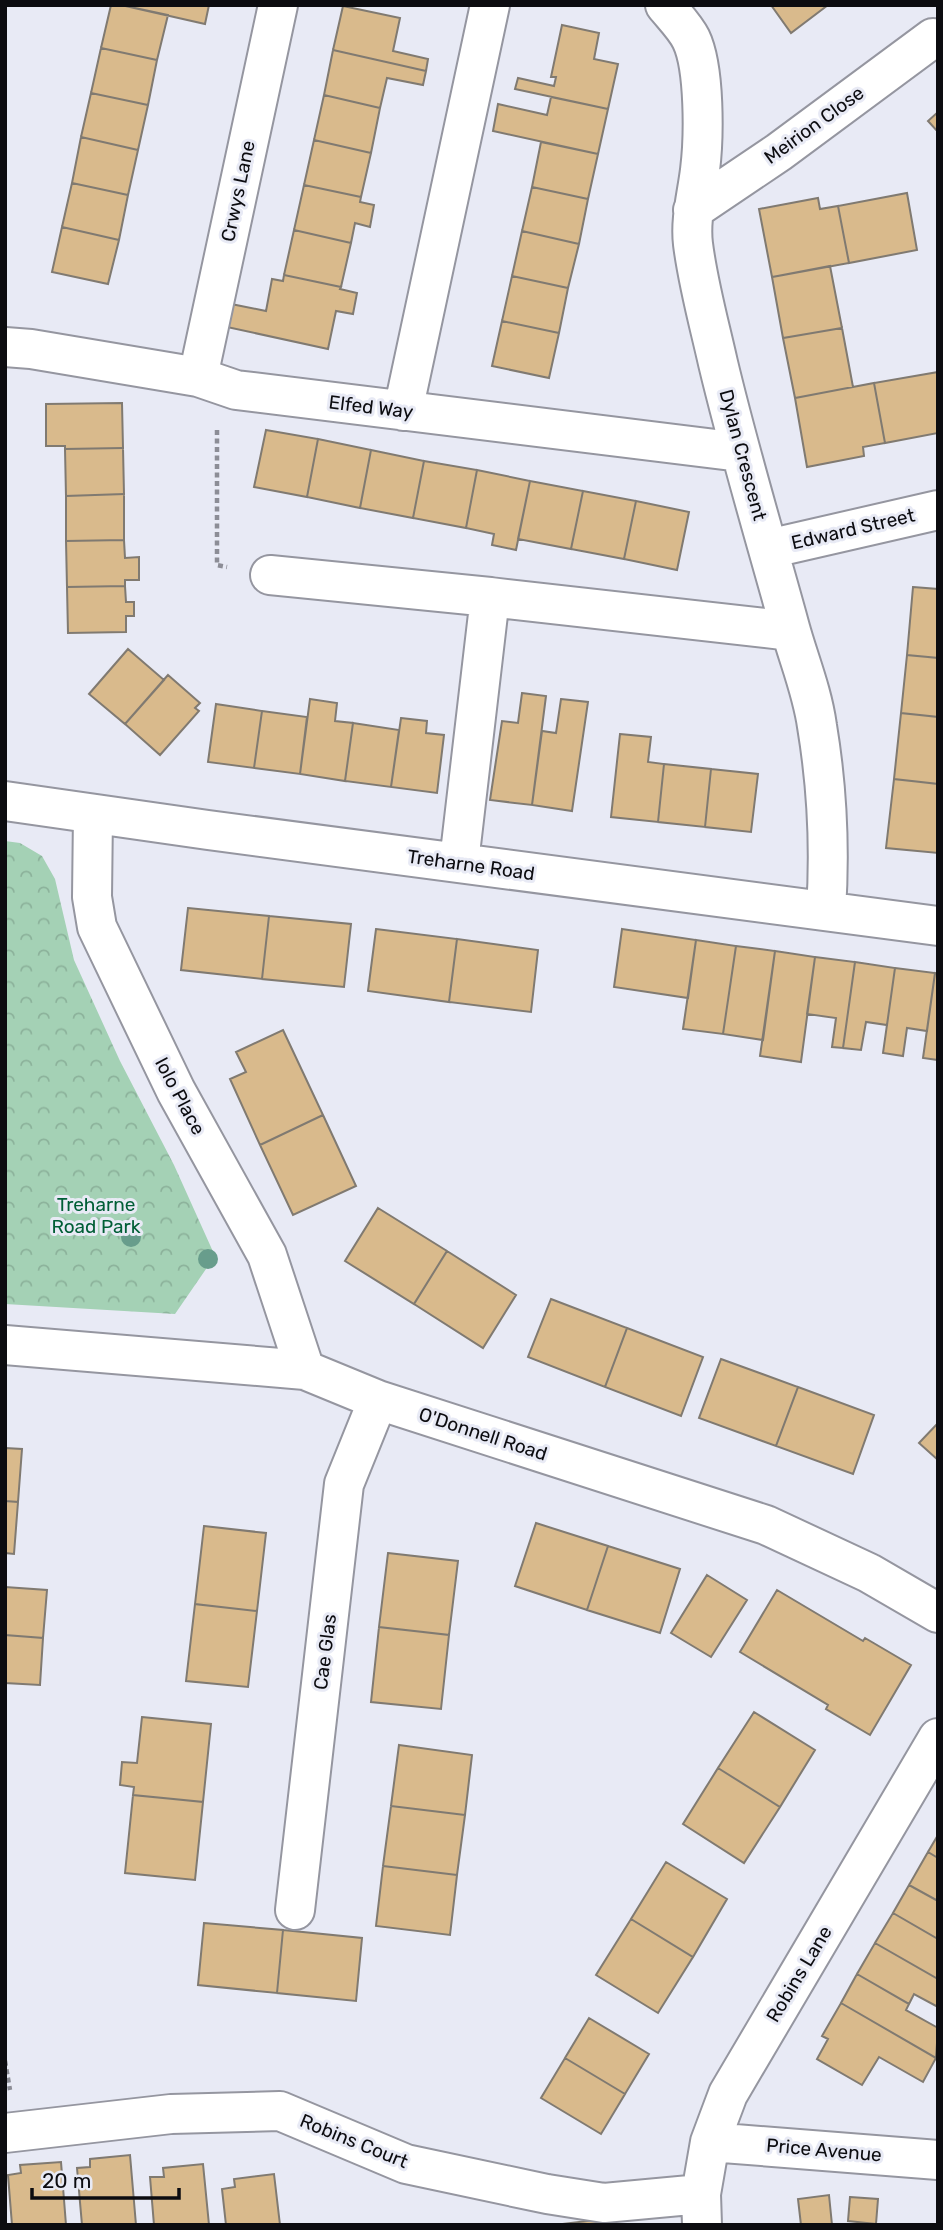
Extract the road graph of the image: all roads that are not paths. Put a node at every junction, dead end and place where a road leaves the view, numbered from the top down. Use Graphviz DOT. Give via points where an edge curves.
graph roads {
  1 [pos="278,5"];
  2 [pos="490,5"];
  3 [pos="665,5"];
  4 [pos="933,38"];
  5 [pos="693,210"];
  6 [pos="5,347"];
  7 [pos="198,377"];
  8 [pos="403,411"];
  9 [pos="740,452"];
  10 [pos="938,510"];
  11 [pos="768,549"];
  12 [pos="270,575"];
  13 [pos="490,597"];
  14 [pos="791,631"];
  15 [pos="5,801"];
  16 [pos="93,814"];
  17 [pos="459,862"];
  18 [pos="826,911"];
  19 [pos="938,926"];
  20 [pos="5,1345"];
  21 [pos="305,1370"];
  22 [pos="378,1400"];
  23 [pos="938,1614"];
  24 [pos="938,1738"];
  25 [pos="295,1910"];
  26 [pos="5,2133"];
  27 [pos="709,2142"];
  28 [pos="938,2160"];
  29 [pos="701,2209"];
  1 -- 7 [label="street, Crwys Lane"];
  2 -- 8 [label="street"];
  3 -- 5 [label="street, Dylan Crescent" via="691,39 700,77 700,168"];
  4 -- 5 [label="street, Meirion Close"];
  5 -- 9 [label="street, Dylan Crescent" via="698,278"];
  6 -- 7 [label="street, Elfed Way"];
  7 -- 8 [label="street, Elfed Way" via="236,390"];
  8 -- 9 [label="street, Elfed Way"];
  9 -- 11 [label="street, Dylan Crescent"];
  10 -- 11 [label="street, Edward Street"];
  11 -- 14 [label="street, Dylan Crescent"];
  12 -- 13 [label="street"];
  13 -- 14 [label="street"];
  13 -- 17 [label="street"];
  14 -- 18 [label="street, Dylan Crescent" via="817,723 823,765"];
  15 -- 16 [label="street, Treharne Road"];
  16 -- 17 [label="street, Treharne Road"];
  16 -- 21 [label="street, Iolo Place" via="92,898 97,927 176,1091 267,1255"];
  17 -- 18 [label="street, Treharne Road"];
  18 -- 19 [label="street, Treharne Road"];
  20 -- 21 [label="street, O'Donnell Road"];
  21 -- 22 [label="street, O'Donnell Road"];
  22 -- 23 [label="street, O'Donnell Road" via="766,1525 869,1573"];
  22 -- 25 [label="street, Cae Glas" via="344,1485"];
  24 -- 27 [label="street, Robins Lane" via="728,2094"];
  26 -- 29 [label="street, Robins Court" via="171,2114 280,2111 406,2164 604,2203"];
  27 -- 28 [label="street, Price Avenue"];
  27 -- 29 [label="street, Robins Lane"];
}
